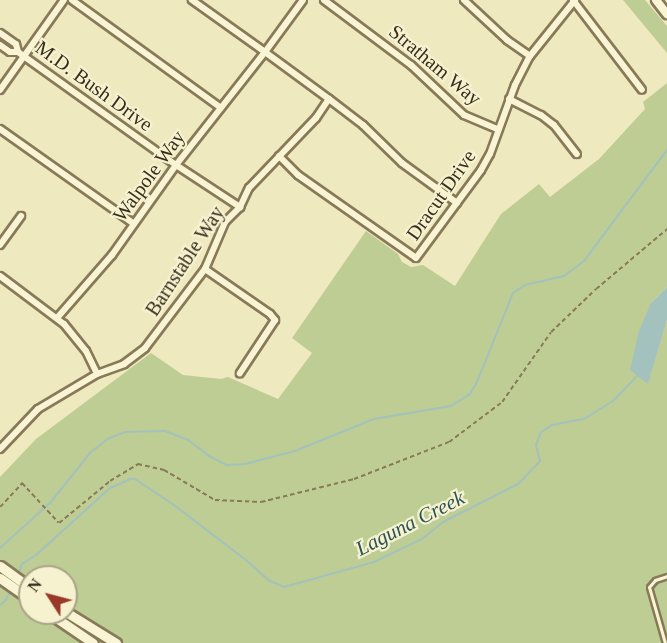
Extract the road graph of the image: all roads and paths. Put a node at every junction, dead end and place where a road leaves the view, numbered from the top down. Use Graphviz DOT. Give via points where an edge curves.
graph roads {
  1 [pos="64,0"];
  2 [pos="72,0"];
  3 [pos="192,0"];
  4 [pos="303,0"];
  5 [pos="324,0"];
  6 [pos="464,0"];
  7 [pos="574,0"];
  8 [pos="656,0"];
  9 [pos="667,14"];
  10 [pos="0,33"];
  11 [pos="0,45"];
  12 [pos="265,52"];
  13 [pos="21,54"];
  14 [pos="530,56"];
  15 [pos="0,90"];
  16 [pos="642,90"];
  17 [pos="329,99"];
  18 [pos="509,99"];
  19 [pos="220,107"];
  20 [pos="0,129"];
  21 [pos="497,129"];
  22 [pos="577,154"];
  23 [pos="279,156"];
  24 [pos="176,165"];
  25 [pos="457,203"];
  26 [pos="240,207"];
  27 [pos="21,216"];
  28 [pos="134,224"];
  29 [pos="667,229"];
  30 [pos="0,245"];
  31 [pos="204,269"];
  32 [pos="0,276"];
  33 [pos="57,318"];
  34 [pos="240,373"];
  35 [pos="97,374"];
  36 [pos="0,449"];
  37 [pos="0,507"];
  38 [pos="0,566"];
  39 [pos="667,576"];
  40 [pos="0,578"];
  41 [pos="18,583"];
  42 [pos="18,587"];
  43 [pos="78,619"];
  44 [pos="67,625"];
  45 [pos="93,643"];
  46 [pos="116,643"];
  47 [pos="665,643"];
  1 -- 13 [label="street"];
  2 -- 19 [label="street"];
  3 -- 12 [label="street"];
  4 -- 12 [label="street, Walpole Way"];
  5 -- 21 [label="street, Stratham Way" via="404,59 464,114"];
  6 -- 14 [label="street"];
  7 -- 14 [label="street, Dracut Drive"];
  7 -- 16 [label="street"];
  8 -- 9 [label="street"];
  10 -- 13 [label="street, M.D. Bush Drive" via="16,44"];
  11 -- 13 [label="street, M.D. Bush Drive"];
  12 -- 17 [label="street"];
  12 -- 19 [label="street, Walpole Way"];
  13 -- 15 [label="street"];
  13 -- 24 [label="street, M.D. Bush Drive"];
  14 -- 18 [label="street, Dracut Drive"];
  17 -- 23 [label="street"];
  17 -- 25 [label="street" via="402,163"];
  18 -- 21 [label="street, Dracut Drive"];
  18 -- 22 [label="street" via="554,125"];
  19 -- 24 [label="street, Walpole Way"];
  20 -- 28 [label="street"];
  21 -- 25 [label="street, Dracut Drive" via="490,154"];
  23 -- 25 [label="street, Dracut Drive" via="297,175 417,258"];
  23 -- 26 [label="street" via="249,188"];
  24 -- 26 [label="street, M.D. Bush Drive"];
  24 -- 28 [label="street, Walpole Way"];
  26 -- 31 [label="street, Barnstable Way" via="225,222"];
  27 -- 30 [label="street"];
  28 -- 33 [label="street, Walpole Way"];
  29 -- 37 [label="path" via="551,332 502,402 448,442 354,479 261,502 215,500 164,470 138,464 110,481 59,523 22,483"];
  31 -- 34 [label="street" via="275,320"];
  31 -- 35 [label="street, Barnstable Way" via="145,348 124,363"];
  32 -- 33 [label="street"];
  33 -- 35 [label="street" via="81,344"];
  35 -- 36 [label="street, Barnstable Way" via="38,409"];
  38 -- 41 [label="main road"];
  39 -- 47 [label="lane" via="655,579 649,587"];
  40 -- 42 [label="main road"];
  43 -- 46 [label="main road"];
  44 -- 45 [label="main road"];
}
